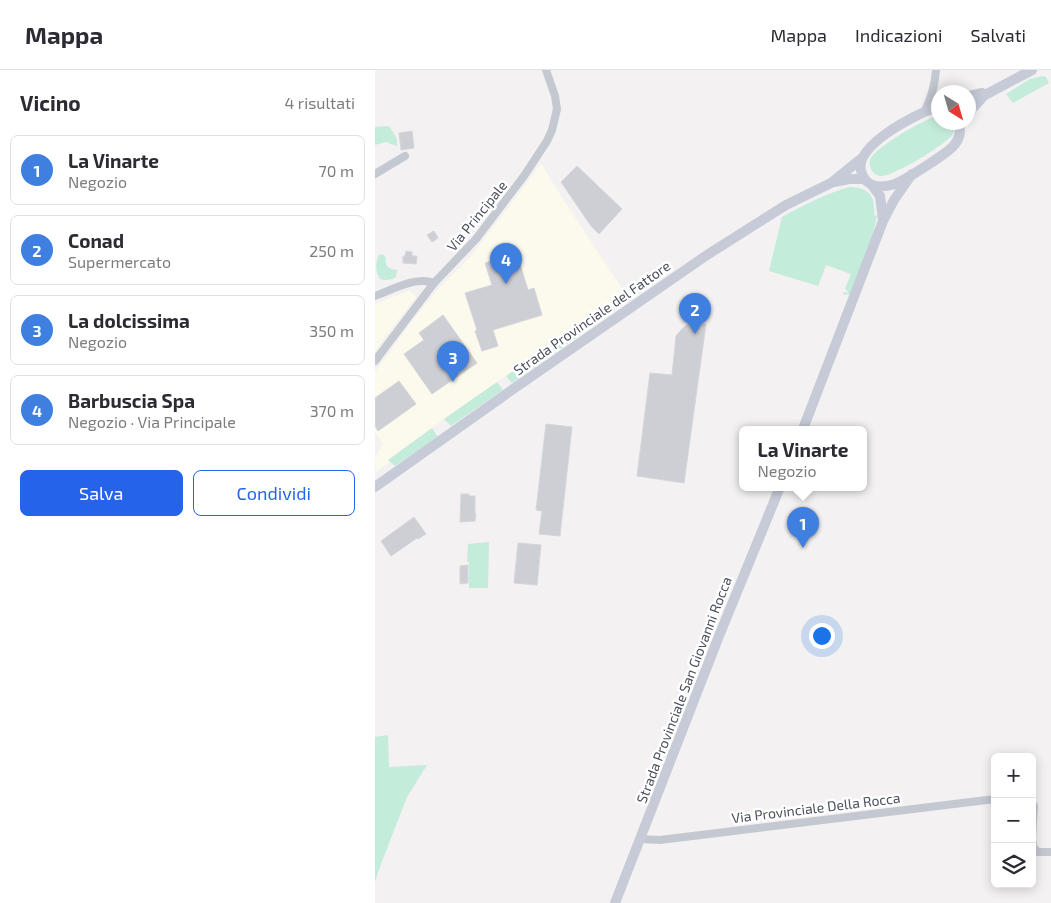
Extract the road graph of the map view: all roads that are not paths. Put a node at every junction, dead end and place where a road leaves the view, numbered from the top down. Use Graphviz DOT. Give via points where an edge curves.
graph roads {
  1 [pos="546,70"];
  2 [pos="936,70"];
  3 [pos="1032,70"];
  4 [pos="935,82"];
  5 [pos="936,85"];
  6 [pos="998,88"];
  7 [pos="976,93"];
  8 [pos="985,95"];
  9 [pos="976,98"];
  10 [pos="976,105"];
  11 [pos="931,110"];
  12 [pos="925,111"];
  13 [pos="960,130"];
  14 [pos="962,130"];
  15 [pos="959,138"];
  16 [pos="405,156"];
  17 [pos="861,159"];
  18 [pos="375,174"];
  19 [pos="912,174"];
  20 [pos="868,182"];
  21 [pos="831,183"];
  22 [pos="883,221"];
  23 [pos="434,283"];
  24 [pos="375,296"];
  25 [pos="375,361"];
  26 [pos="804,426"];
  27 [pos="375,488"];
  28 [pos="778,491"];
  29 [pos="991,799"];
  30 [pos="640,839"];
  31 [pos="1033,843"];
  32 [pos="1051,852"];
  33 [pos="615,903"];
  1 -- 23 [label="street, Via Principale" via="557,109 547,142 476,239"];
  2 -- 4 [label="street"];
  3 -- 6 [label="main road"];
  4 -- 5 [label="street"];
  4 -- 12 [label="street"];
  6 -- 7 [label="street"];
  6 -- 8 [label="main road"];
  8 -- 9 [label="main road"];
  8 -- 10 [label="main road"];
  11 -- 12 [label="main road, Strada Provinciale del Fattore"];
  12 -- 17 [label="main road, Strada Provinciale del Fattore" via="884,136"];
  13 -- 15 [label="main road"];
  14 -- 15 [label="main road"];
  15 -- 19 [label="main road, Strada Provinciale del Fattore" via="950,150"];
  16 -- 18 [label="street"];
  17 -- 20 [label="main road" via="860,169"];
  17 -- 21 [label="main road, Strada Provinciale del Fattore"];
  19 -- 20 [label="main road, Strada Provinciale del Fattore" via="883,187"];
  19 -- 22 [label="main road"];
  20 -- 21 [label="main road, Strada Provinciale del Fattore" via="849,179"];
  20 -- 22 [label="main road" via="880,196"];
  21 -- 27 [label="main road, Strada Provinciale del Fattore" via="786,205 707,255"];
  22 -- 26 [label="main road"];
  23 -- 24 [label="street" via="413,282"];
  23 -- 25 [label="street, Via Principale"];
  28 -- 30 [label="main road, Strada Provinciale San Giovanni Rocca"];
  29 -- 30 [label="street, Via Provinciale Della Rocca" via="660,840"];
  30 -- 33 [label="main road, Strada Provinciale San Giovanni Rocca"];
  31 -- 32 [label="street" via="1038,852"];
}
